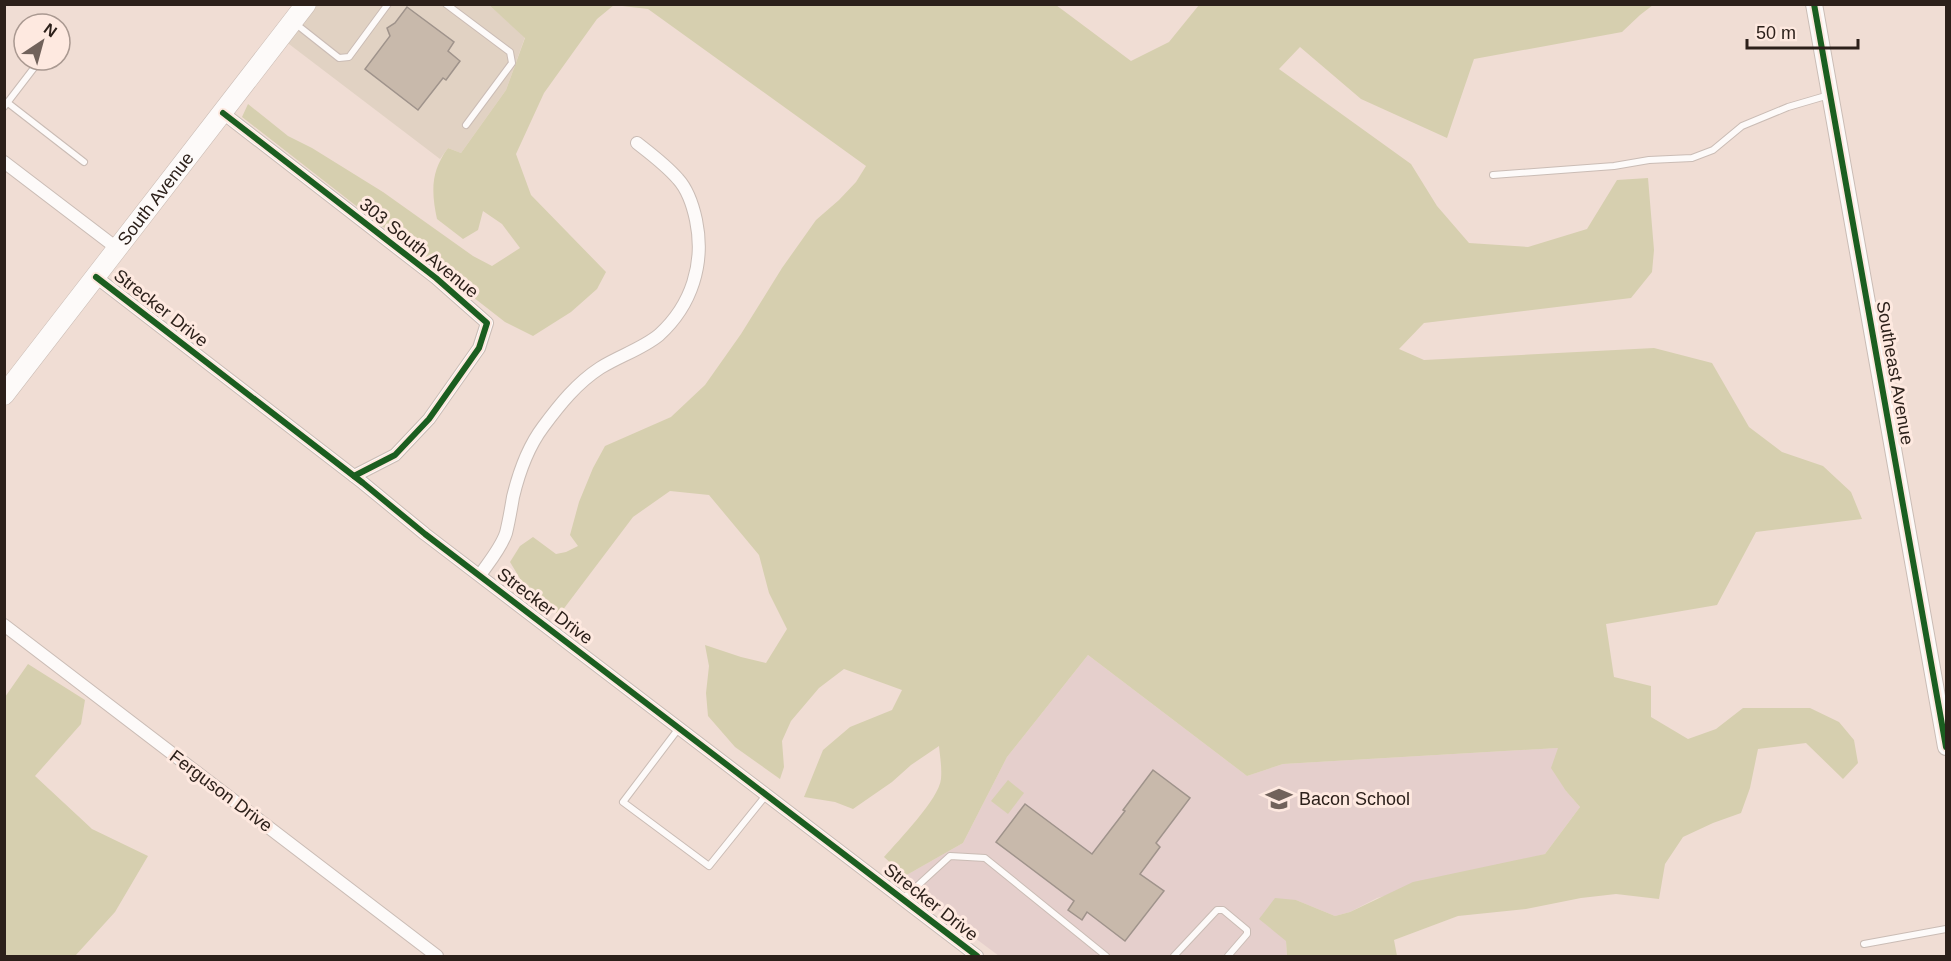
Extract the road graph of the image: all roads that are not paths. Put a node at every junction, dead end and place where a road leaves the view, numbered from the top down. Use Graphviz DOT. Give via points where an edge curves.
graph roads {
  1 [pos="306,4"];
  2 [pos="388,4"];
  3 [pos="446,4"];
  4 [pos="1814,4"];
  5 [pos="293,21"];
  6 [pos="31,72"];
  7 [pos="1830,95"];
  8 [pos="6,105"];
  9 [pos="223,113"];
  10 [pos="466,125"];
  11 [pos="636,143"];
  12 [pos="4,162"];
  13 [pos="84,162"];
  14 [pos="1493,175"];
  15 [pos="118,249"];
  16 [pos="96,277"];
  17 [pos="4,396"];
  18 [pos="354,476"];
  19 [pos="480,575"];
  20 [pos="4,625"];
  21 [pos="679,728"];
  22 [pos="1947,747"];
  23 [pos="767,794"];
  24 [pos="903,899"];
  25 [pos="1947,929"];
  26 [pos="1864,944"];
  27 [pos="437,957"];
  28 [pos="977,957"];
  29 [pos="1106,957"];
  30 [pos="1174,957"];
  31 [pos="1228,957"];
  1 -- 5 [label="main road, South Avenue"];
  2 -- 5 [label="lane" via="349,57 339,58"];
  3 -- 10 [label="lane" via="510,52 512,63"];
  4 -- 7 [label="street, Southeast Avenue"];
  5 -- 9 [label="main road, South Avenue"];
  6 -- 8 [label="lane"];
  7 -- 14 [label="lane" via="1788,106 1742,126 1713,150 1692,158"];
  7 -- 22 [label="street, Southeast Avenue"];
  8 -- 13 [label="lane"];
  9 -- 15 [label="main road, South Avenue"];
  9 -- 18 [label="street, 303 South Avenue" via="436,278 487,323 478,348 429,419 395,454"];
  11 -- 19 [label="street" via="678,179 692,204 699,232 695,279 683,306 661,333 600,368 557,408 530,448 506,533"];
  12 -- 15 [label="street"];
  15 -- 16 [label="main road, South Avenue"];
  16 -- 17 [label="main road, South Avenue"];
  16 -- 18 [label="street, Strecker Drive"];
  18 -- 19 [label="street, Strecker Drive"];
  19 -- 21 [label="street, Strecker Drive"];
  20 -- 27 [label="street, Ferguson Drive"];
  21 -- 23 [label="street, Strecker Drive"];
  21 -- 23 [label="lane" via="623,802 709,866"];
  23 -- 24 [label="street, Strecker Drive"];
  24 -- 28 [label="street, Strecker Drive"];
  24 -- 29 [label="lane" via="950,856 985,858"];
  25 -- 26 [label="lane"];
  30 -- 31 [label="lane" via="1217,910 1223,910 1247,930"];
}
